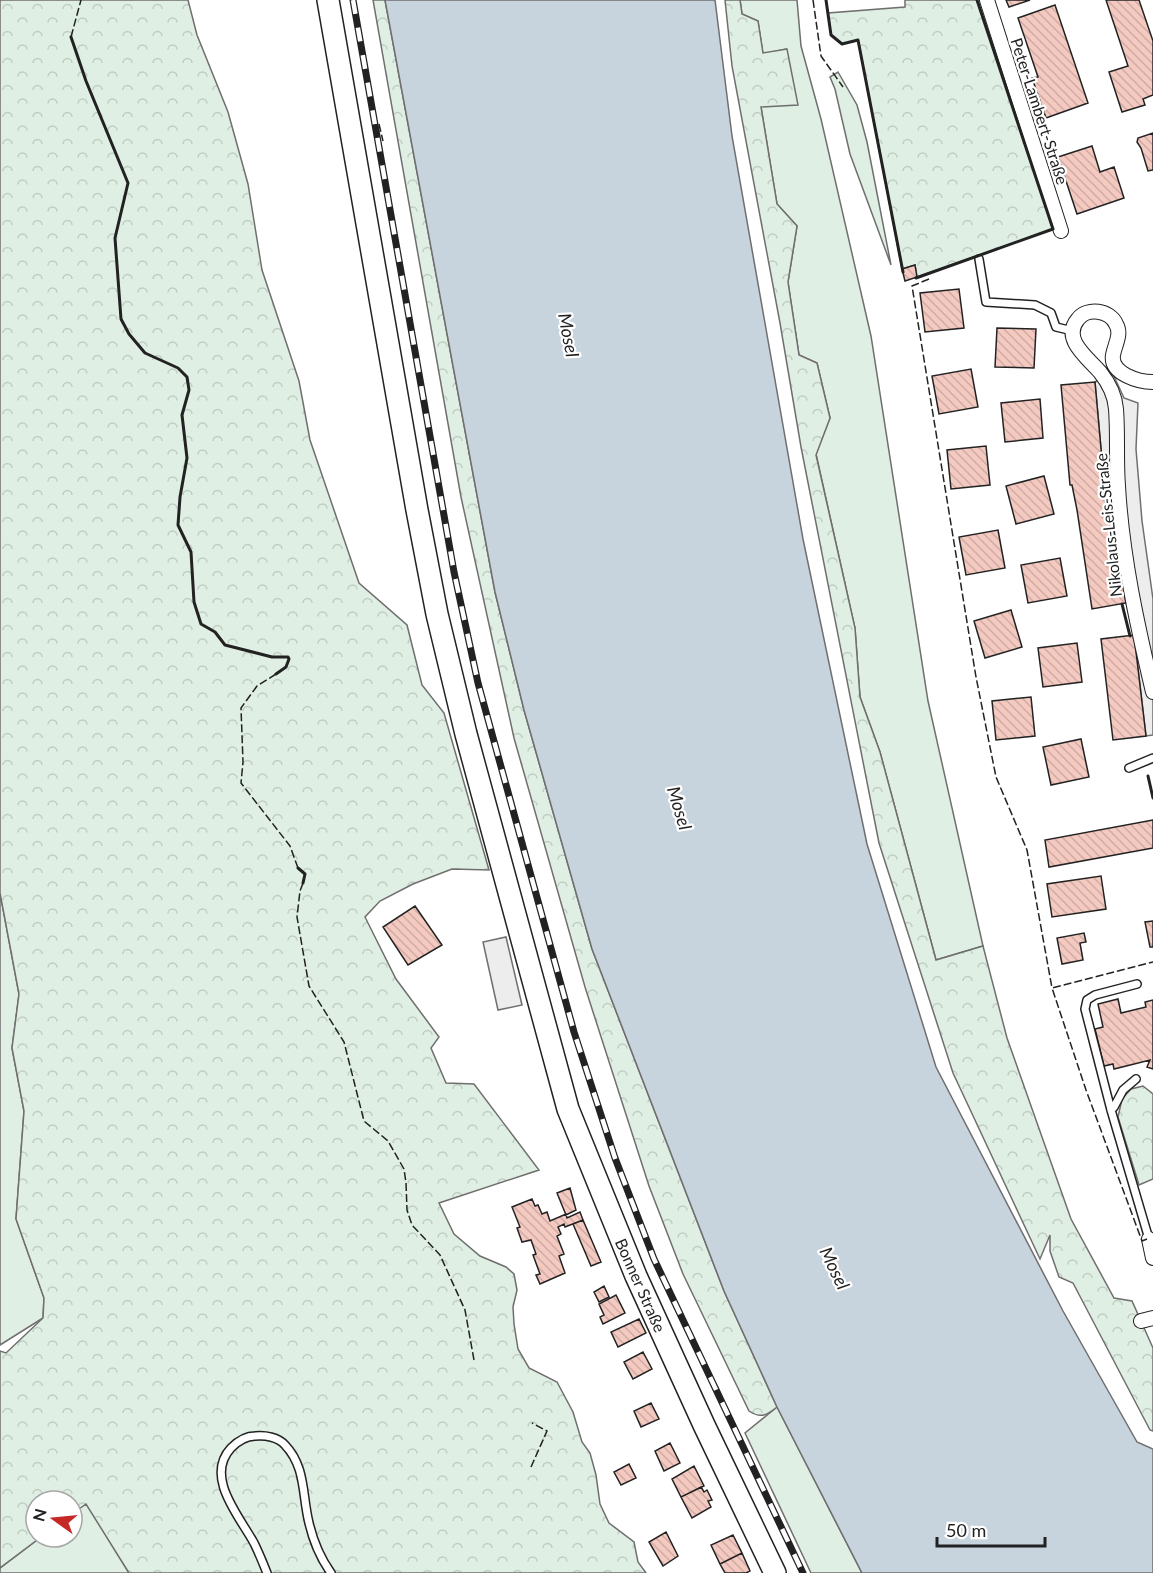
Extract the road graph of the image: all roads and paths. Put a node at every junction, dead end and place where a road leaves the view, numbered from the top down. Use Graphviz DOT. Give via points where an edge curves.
graph roads {
  1 [pos="328,0"];
  2 [pos="987,0"];
  3 [pos="1061,231"];
  4 [pos="979,259"];
  5 [pos="1073,331"];
  6 [pos="1153,382"];
  7 [pos="1153,692"];
  8 [pos="1153,758"];
  9 [pos="1129,768"];
  10 [pos="1137,984"];
  11 [pos="1136,1079"];
  12 [pos="1110,1110"];
  13 [pos="1149,1239"];
  14 [pos="1153,1258"];
  15 [pos="267,1573"];
  16 [pos="331,1573"];
  17 [pos="775,1573"];
  1 -- 17 [label="main road, Bonner Straße" via="437,614 568,1109 646,1297"];
  2 -- 3 [label="street, Peter-Lambert-Straße"];
  4 -- 5 [label="lane" via="986,302 1035,305 1051,313 1056,327"];
  5 -- 6 [label="street" via="1083,314 1106,314 1117,325 1112,356 1117,367 1140,382"];
  5 -- 7 [label="street, Nikolaus-Leis-Straße" via="1077,346 1115,398 1124,547"];
  8 -- 9 [label="lane"];
  10 -- 12 [label="lane" via="1095,995 1087,1000 1085,1009"];
  11 -- 12 [label="lane"];
  12 -- 13 [label="lane"];
  13 -- 14 [label="street"];
  15 -- 16 [label="lane" via="256,1545 225,1494 222,1476 224,1457 239,1441 253,1435 279,1440 300,1466 309,1524"];
}
